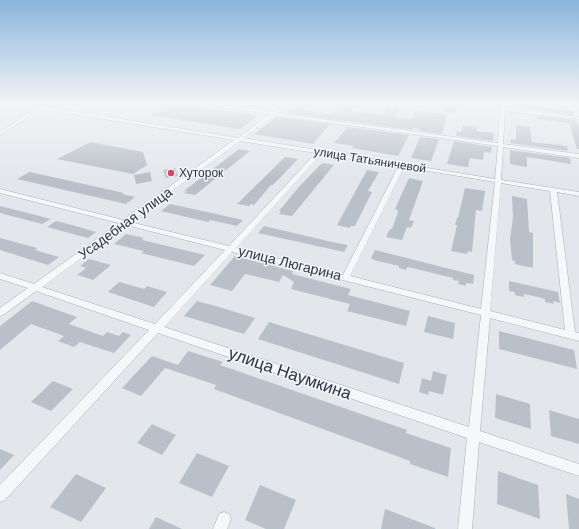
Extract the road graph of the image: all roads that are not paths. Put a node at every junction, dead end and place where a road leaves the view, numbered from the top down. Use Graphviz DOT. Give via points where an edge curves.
graph roads {
  1 [pos="180,129"];
  2 [pos="253,129"];
  3 [pos="385,129"];
  4 [pos="501,129"];
  5 [pos="240,138"];
  6 [pos="500,145"];
  7 [pos="320,152"];
  8 [pos="579,156"];
  9 [pos="402,165"];
  10 [pos="498,180"];
  11 [pos="553,189"];
  12 [pos="0,191"];
  13 [pos="579,194"];
  14 [pos="127,222"];
  15 [pos="231,249"];
  16 [pos="0,276"];
  17 [pos="346,277"];
  18 [pos="35,288"];
  19 [pos="0,313"];
  20 [pos="485,313"];
  21 [pos="156,328"];
  22 [pos="570,334"];
  23 [pos="579,337"];
  24 [pos="474,436"];
  25 [pos="579,470"];
  26 [pos="0,495"];
  27 [pos="465,529"];
  1 -- 5 [label="street, улица Татьяничевой"];
  2 -- 5 [label="street, Усадебная улица"];
  3 -- 6 [label="street"];
  4 -- 6 [label="street"];
  5 -- 7 [label="street, улица Татьяничевой"];
  5 -- 14 [label="street, Усадебная улица"];
  6 -- 8 [label="street"];
  6 -- 10 [label="street"];
  7 -- 9 [label="street, улица Татьяничевой"];
  7 -- 15 [label="street"];
  9 -- 10 [label="street, улица Татьяничевой"];
  9 -- 17 [label="street"];
  10 -- 11 [label="street, улица Татьяничевой"];
  10 -- 20 [label="street"];
  11 -- 13 [label="street, улица Татьяничевой"];
  11 -- 22 [label="street"];
  12 -- 14 [label="street, улица Люгарина"];
  14 -- 15 [label="street, улица Люгарина"];
  14 -- 18 [label="street, Усадебная улица"];
  15 -- 17 [label="street, улица Люгарина"];
  15 -- 21 [label="street"];
  16 -- 18 [label="street, улица Наумкина"];
  17 -- 20 [label="street, улица Люгарина"];
  18 -- 19 [label="street, Усадебная улица"];
  18 -- 21 [label="street, улица Наумкина"];
  20 -- 22 [label="street, улица Люгарина"];
  20 -- 24 [label="street"];
  21 -- 24 [label="street, улица Наумкина"];
  21 -- 26 [label="street"];
  22 -- 23 [label="street, улица Люгарина"];
  24 -- 25 [label="street, улица Наумкина"];
  24 -- 27 [label="street"];
}
